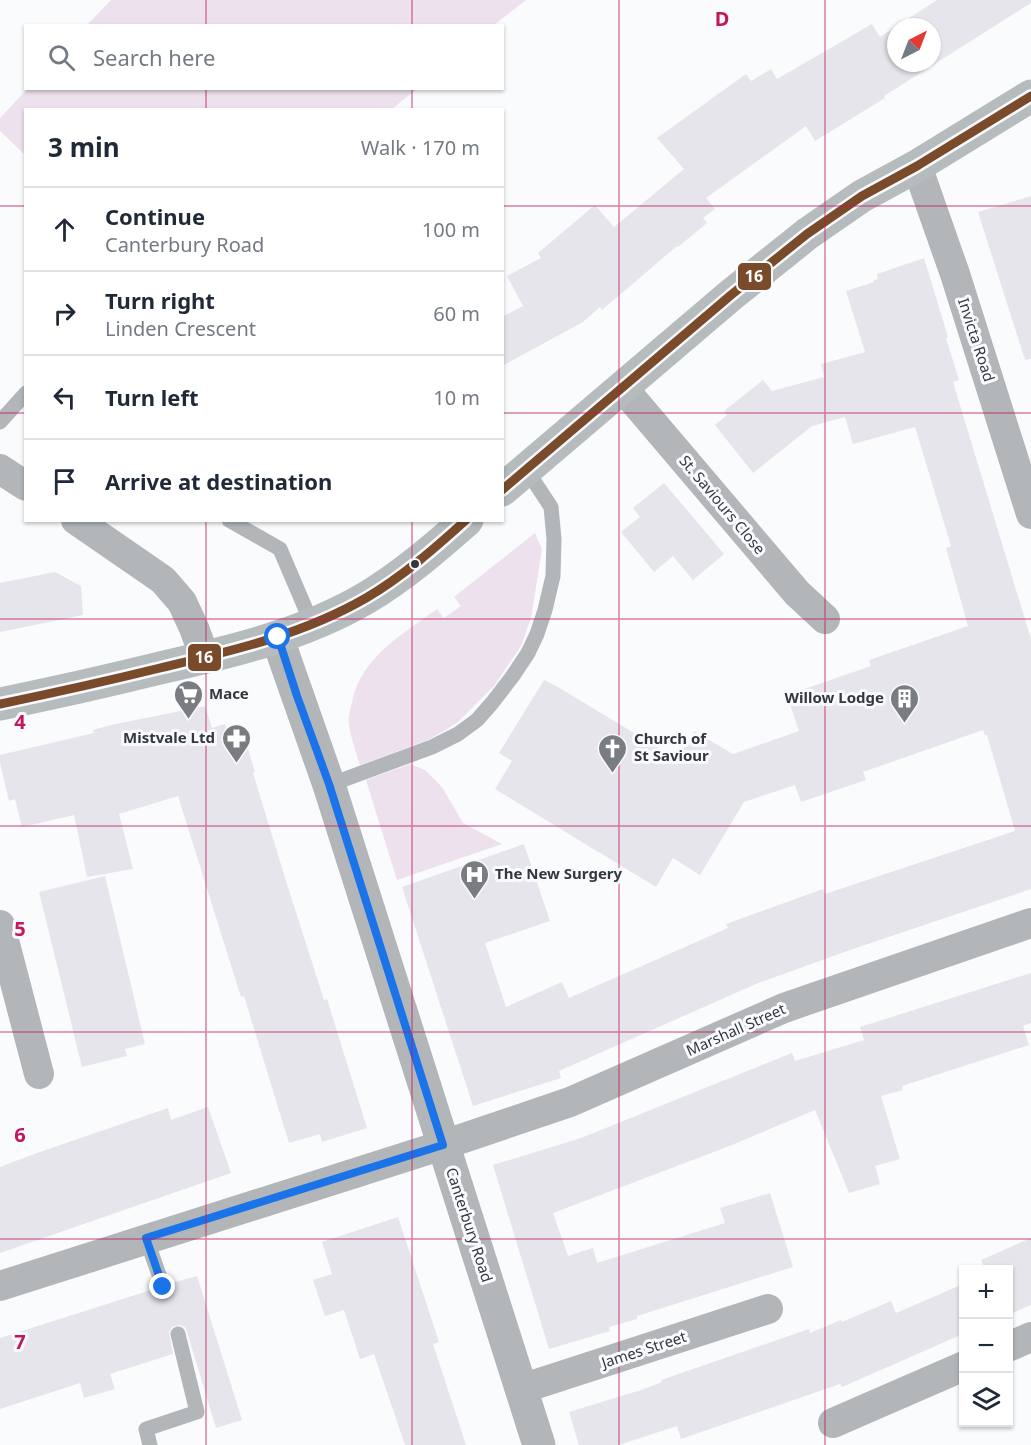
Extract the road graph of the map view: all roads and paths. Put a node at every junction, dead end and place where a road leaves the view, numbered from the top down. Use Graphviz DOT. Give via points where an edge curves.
graph roads {
  1 [pos="1031,96"];
  2 [pos="917,166"];
  3 [pos="622,387"];
  4 [pos="24,395"];
  5 [pos="0,422"];
  6 [pos="0,469"];
  7 [pos="514,479"];
  8 [pos="24,485"];
  9 [pos="1031,514"];
  10 [pos="79,522"];
  11 [pos="233,522"];
  12 [pos="464,522"];
  13 [pos="825,619"];
  14 [pos="312,624"];
  15 [pos="278,637"];
  16 [pos="205,658"];
  17 [pos="0,704"];
  18 [pos="329,784"];
  19 [pos="1031,922"];
  20 [pos="0,925"];
  21 [pos="39,1074"];
  22 [pos="443,1145"];
  23 [pos="146,1238"];
  24 [pos="0,1286"];
  25 [pos="163,1287"];
  26 [pos="768,1309"];
  27 [pos="178,1334"];
  28 [pos="1031,1337"];
  29 [pos="1013,1345"];
  30 [pos="959,1368"];
  31 [pos="521,1389"];
  32 [pos="833,1423"];
  33 [pos="150,1445"];
  34 [pos="539,1445"];
  1 -- 2 [label="highway"];
  2 -- 3 [label="highway" via="862,196 807,234"];
  2 -- 9 [label="street, Invicta Road"];
  3 -- 7 [label="highway"];
  3 -- 13 [label="street, St. Saviours Close" via="797,593"];
  4 -- 5 [label="lane"];
  6 -- 8 [label="street"];
  7 -- 18 [label="lane" via="551,507 554,539 553,576 540,626 528,653 492,703 458,734"];
  10 -- 16 [label="street" via="163,580 182,602"];
  11 -- 14 [label="lane" via="280,549"];
  12 -- 14 [label="highway" via="387,584"];
  14 -- 15 [label="highway"];
  15 -- 16 [label="highway"];
  15 -- 18 [label="street, Canterbury Road"];
  16 -- 17 [label="highway"];
  18 -- 22 [label="street, Canterbury Road"];
  19 -- 22 [label="street, Marshall Street" via="784,1008 570,1102"];
  20 -- 21 [label="street"];
  22 -- 23 [label="street, Marshall Street"];
  22 -- 31 [label="street, Canterbury Road"];
  23 -- 24 [label="street, Marshall Street"];
  23 -- 25 [label="lane"];
  26 -- 31 [label="street, James Street"];
  27 -- 33 [label="lane" via="197,1412 146,1429"];
  28 -- 29 [label="street"];
  30 -- 32 [label="street"];
  31 -- 34 [label="street, Canterbury Road"];
}
